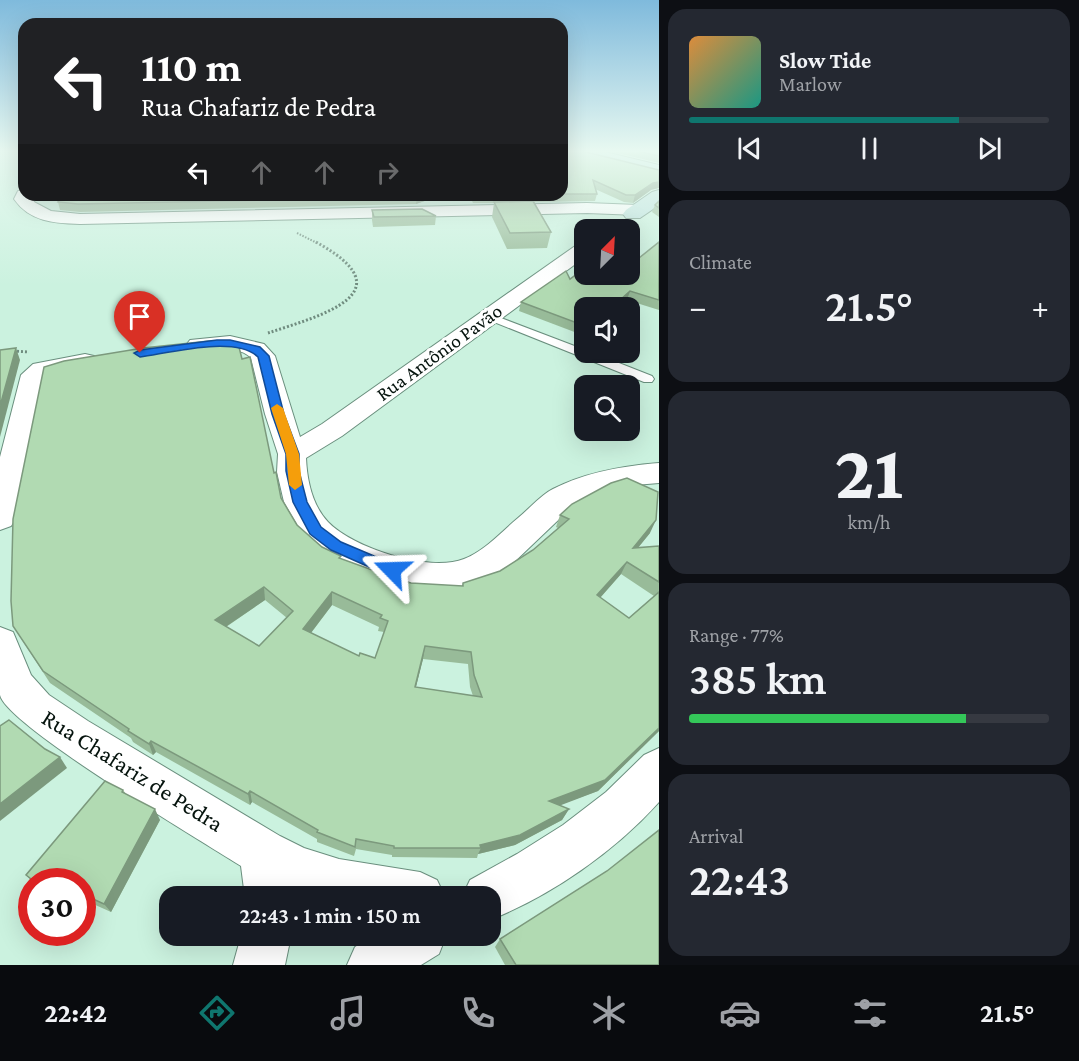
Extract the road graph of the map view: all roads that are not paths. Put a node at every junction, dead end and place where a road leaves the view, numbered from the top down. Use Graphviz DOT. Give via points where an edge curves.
graph roads {
  1 [pos="659,195"];
  2 [pos="25,201"];
  3 [pos="445,201"];
  4 [pos="426,211"];
  5 [pos="630,216"];
  6 [pos="659,221"];
  7 [pos="574,256"];
  8 [pos="488,316"];
  9 [pos="169,349"];
  10 [pos="112,357"];
  11 [pos="648,379"];
  12 [pos="292,454"];
  13 [pos="659,473"];
  14 [pos="0,518"];
  15 [pos="0,643"];
  16 [pos="659,770"];
  17 [pos="267,875"];
  18 [pos="351,886"];
  19 [pos="501,890"];
  20 [pos="264,946"];
  21 [pos="405,946"];
  22 [pos="259,965"];
  23 [pos="374,965"];
  1 -- 5 [label="street"];
  2 -- 4 [label="street" via="33,211 63,218 245,215 278,206"];
  3 -- 4 [label="street"];
  4 -- 5 [label="street" via="587,208"];
  5 -- 6 [label="street"];
  7 -- 8 [label="street, Rua Antônio Pavão"];
  8 -- 11 [label="lane"];
  8 -- 12 [label="street, Rua Antônio Pavão" via="332,430"];
  9 -- 12 [label="street" via="230,343 256,349 263,356"];
  10 -- 14 [label="street" via="54,366 34,375"];
  12 -- 13 [label="street" via="300,502 316,530 336,546 392,570 438,578 468,573 498,557 563,497 620,476"];
  15 -- 17 [label="street, Rua Chafariz de Pedra" via="15,686 35,708"];
  16 -- 19 [label="street" via="602,825"];
  17 -- 18 [label="street, Rua Chafariz de Pedra" via="291,869"];
  20 -- 22 [label="street"];
  21 -- 23 [label="street"];
}
